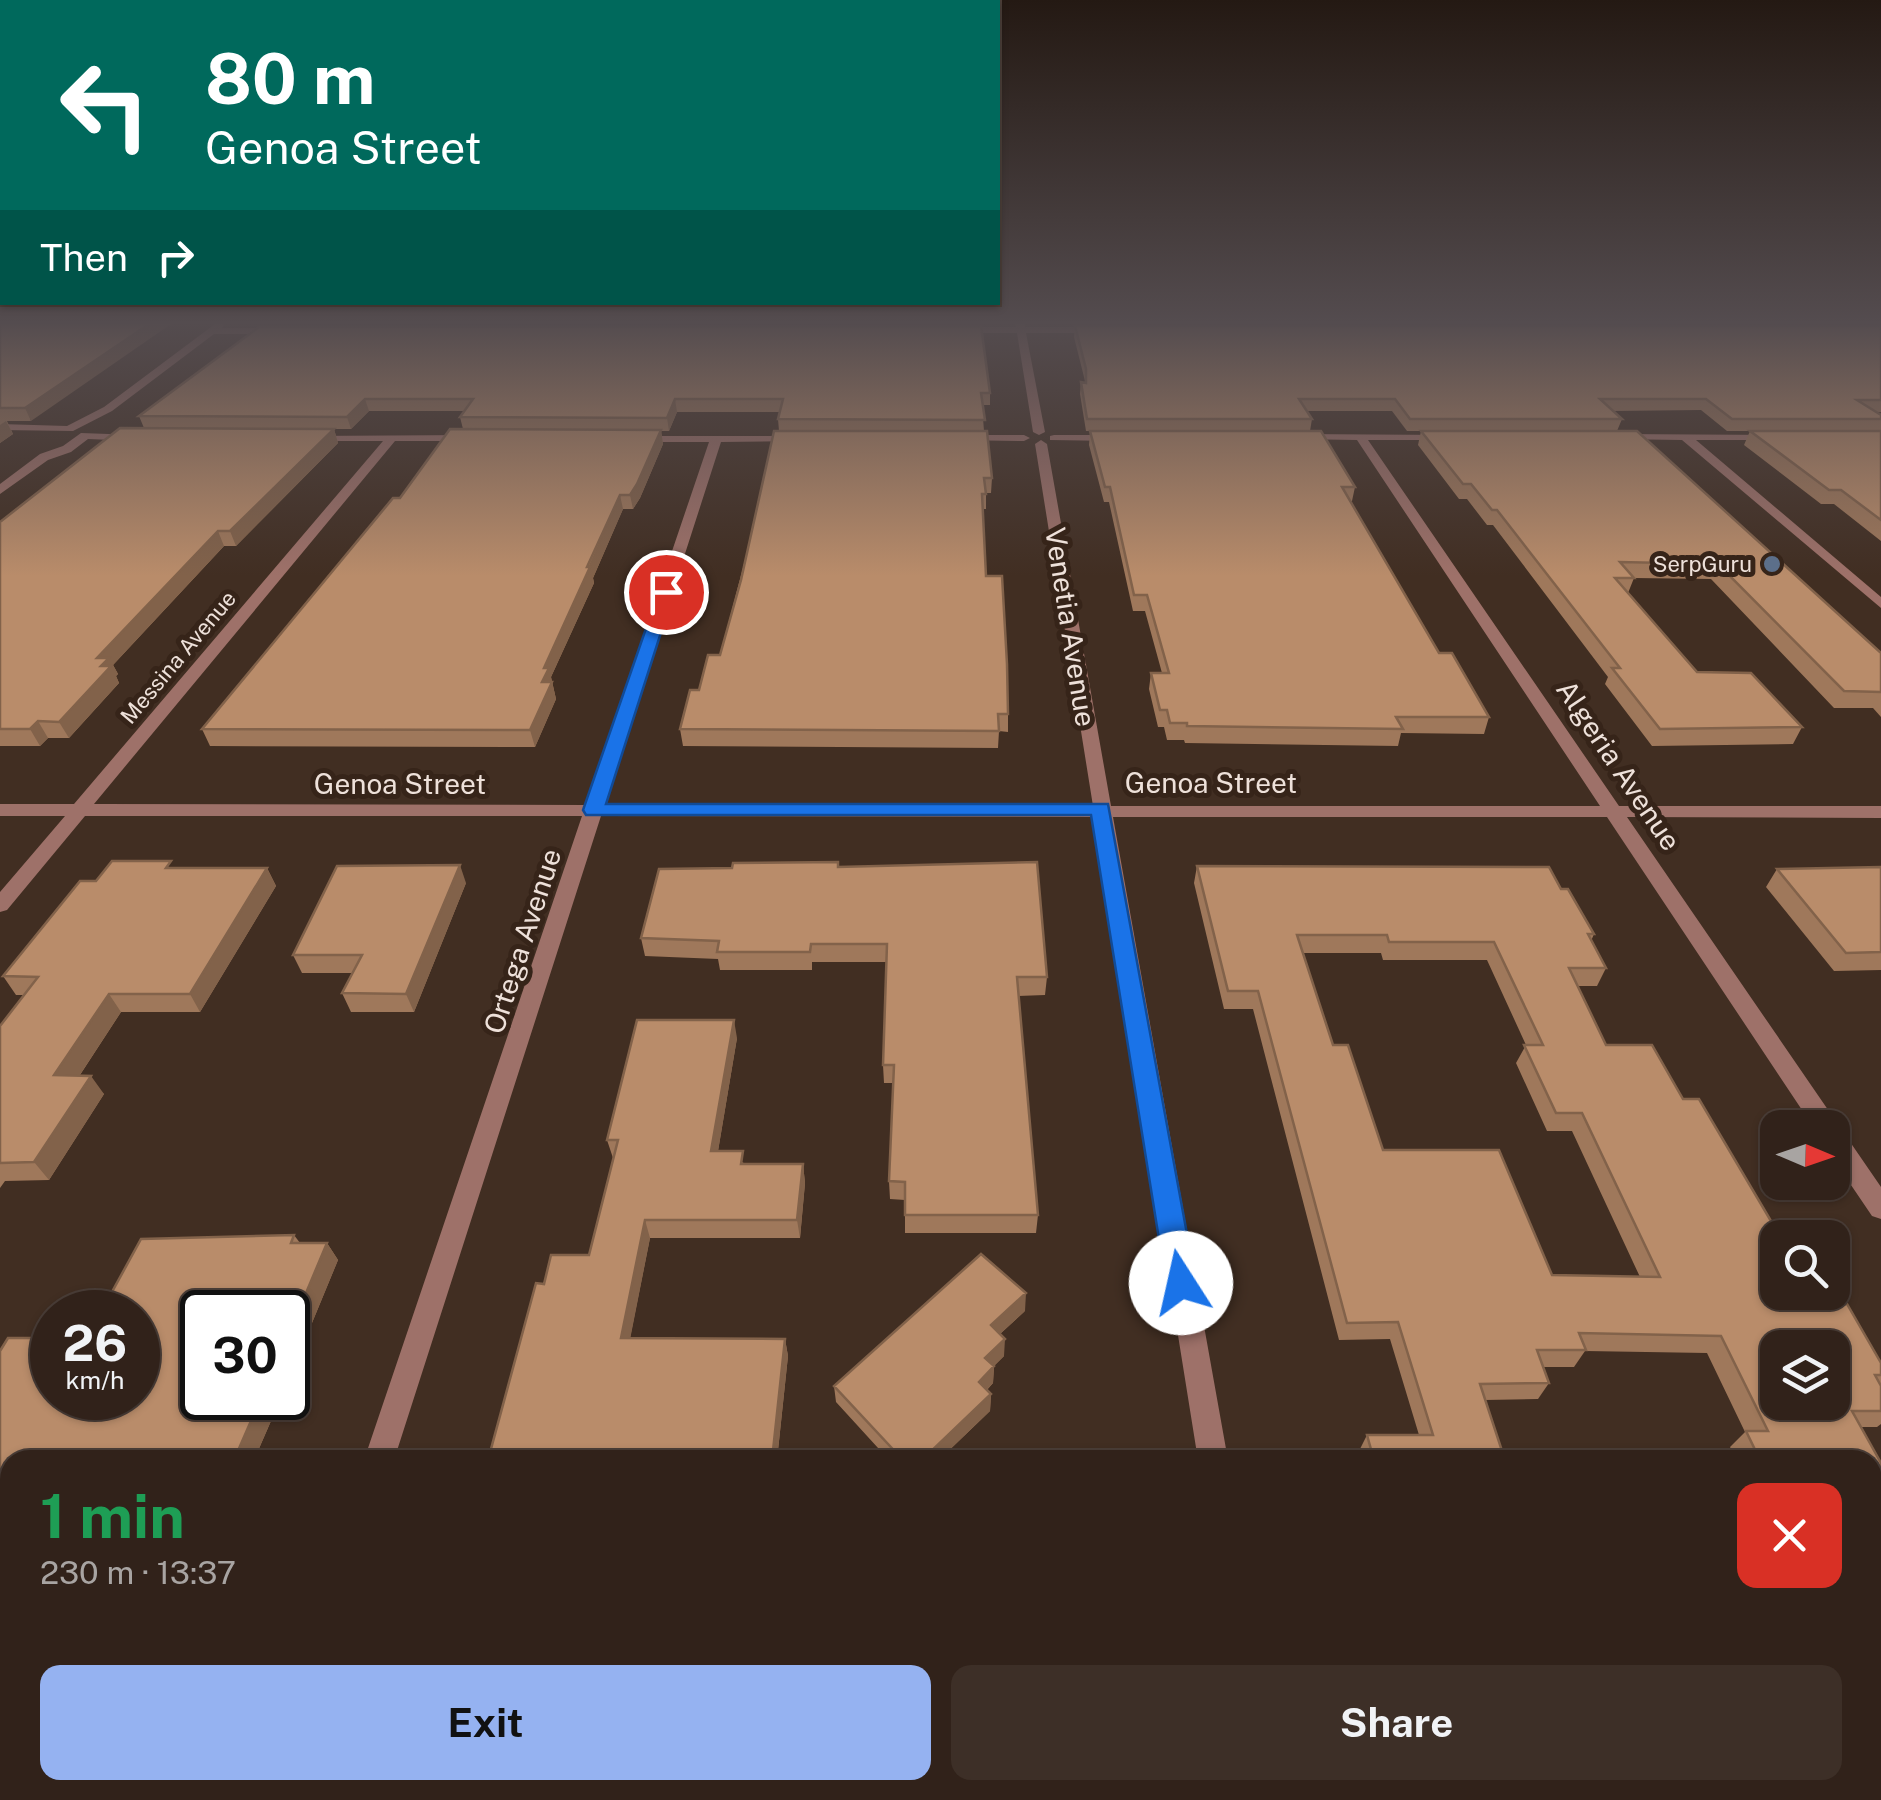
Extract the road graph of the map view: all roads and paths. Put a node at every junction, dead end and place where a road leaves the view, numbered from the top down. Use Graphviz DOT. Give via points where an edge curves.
graph roads {
  1 [pos="1035,408"];
  2 [pos="108,409"];
  3 [pos="0,428"];
  4 [pos="89,432"];
  5 [pos="66,433"];
  6 [pos="1360,437"];
  7 [pos="1455,437"];
  8 [pos="1608,437"];
  9 [pos="1685,437"];
  10 [pos="149,438"];
  11 [pos="298,438"];
  12 [pos="392,438"];
  13 [pos="488,438"];
  14 [pos="621,438"];
  15 [pos="812,438"];
  16 [pos="945,438"];
  17 [pos="1040,438"];
  18 [pos="1136,438"];
  19 [pos="1285,438"];
  20 [pos="1783,438"];
  21 [pos="716,439"];
  22 [pos="44,457"];
  23 [pos="0,490"];
  24 [pos="1881,604"];
  25 [pos="1100,809"];
  26 [pos="0,810"];
  27 [pos="594,810"];
  28 [pos="1614,810"];
  29 [pos="79,811"];
  30 [pos="1881,812"];
  31 [pos="0,905"];
  32 [pos="1815,1110"];
  33 [pos="1850,1162"];
  34 [pos="1881,1208"];
  35 [pos="381,1450"];
  36 [pos="1210,1450"];
  1 -- 17 [label="street, Venetia Avenue"];
  2 -- 4 [label="street"];
  2 -- 5 [label="street"];
  3 -- 5 [label="street"];
  4 -- 5 [label="street"];
  4 -- 10 [label="street"];
  4 -- 22 [label="street"];
  5 -- 22 [label="street"];
  6 -- 7 [label="street"];
  6 -- 19 [label="street"];
  6 -- 28 [label="street, Algeria Avenue"];
  8 -- 9 [label="street"];
  9 -- 20 [label="street"];
  9 -- 24 [label="street"];
  11 -- 12 [label="street"];
  12 -- 13 [label="street"];
  12 -- 29 [label="street, Messina Avenue"];
  14 -- 21 [label="street"];
  15 -- 21 [label="street"];
  16 -- 17 [label="street"];
  17 -- 18 [label="street"];
  17 -- 25 [label="street, Venetia Avenue"];
  21 -- 27 [label="street, Ortega Avenue"];
  22 -- 23 [label="street"];
  25 -- 27 [label="street, Genoa Street"];
  25 -- 28 [label="street, Genoa Street"];
  25 -- 36 [label="street, Venetia Avenue"];
  26 -- 29 [label="street, Genoa Street"];
  27 -- 29 [label="street, Genoa Street"];
  27 -- 35 [label="street, Ortega Avenue"];
  28 -- 30 [label="street, Genoa Street"];
  28 -- 32 [label="street, Algeria Avenue"];
  29 -- 31 [label="street, Messina Avenue"];
  33 -- 34 [label="street"];
}
